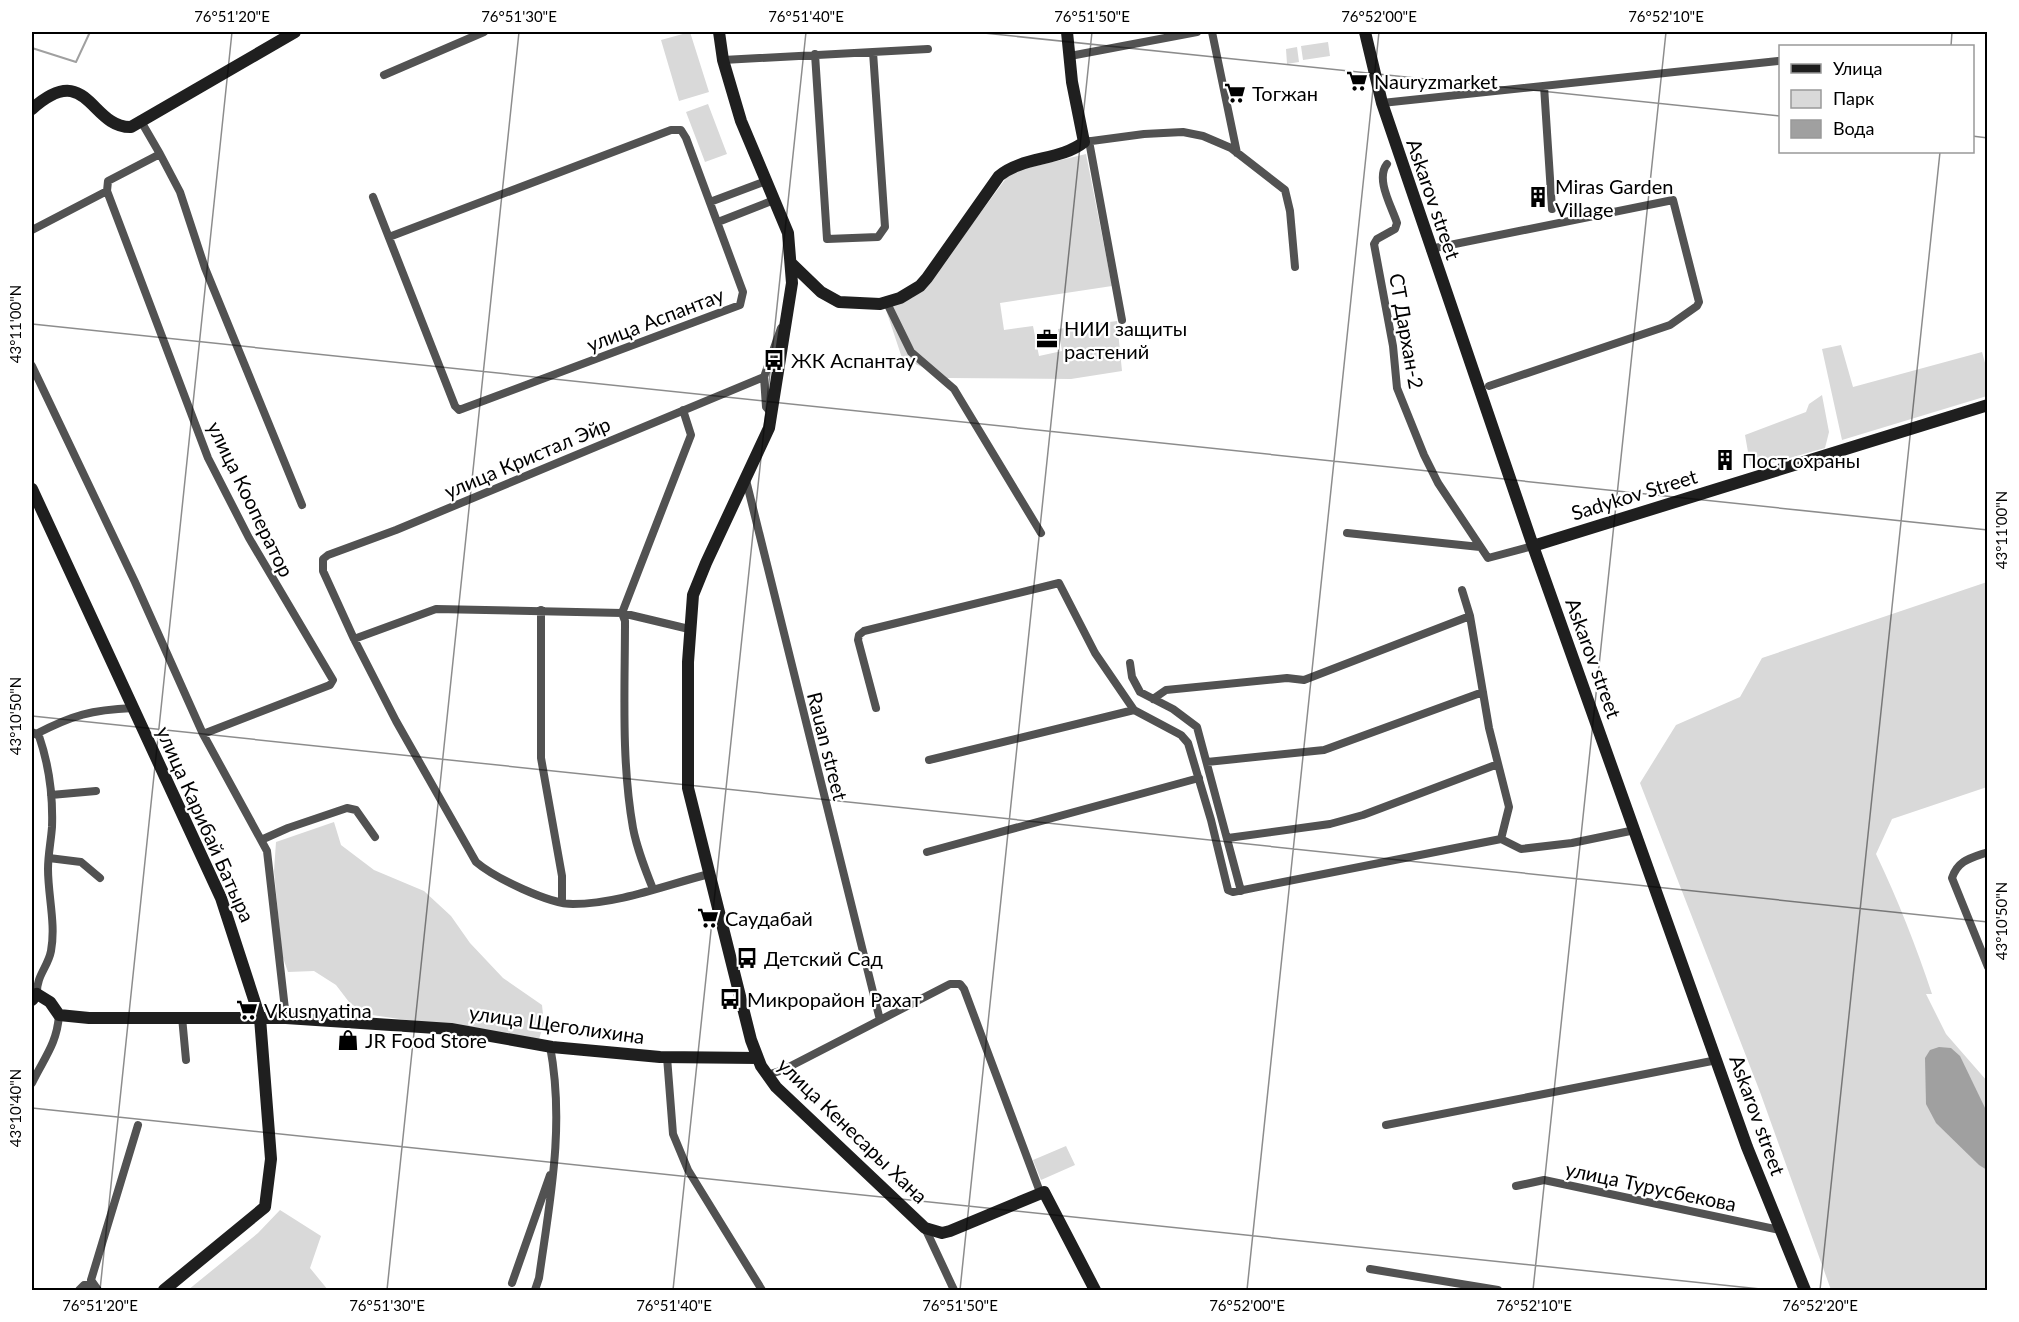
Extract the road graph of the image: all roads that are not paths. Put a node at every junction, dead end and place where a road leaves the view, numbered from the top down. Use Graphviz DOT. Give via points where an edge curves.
graph roads {
  1 [pos="295,32"];
  2 [pos="484,32"];
  3 [pos="719,32"];
  4 [pos="1067,32"];
  5 [pos="1197,32"];
  6 [pos="1212,32"];
  7 [pos="1365,32"];
  8 [pos="928,49"];
  9 [pos="873,52"];
  10 [pos="815,54"];
  11 [pos="1070,56"];
  12 [pos="723,60"];
  13 [pos="1778,61"];
  14 [pos="384,75"];
  15 [pos="1544,86"];
  16 [pos="1382,103"];
  17 [pos="32,109"];
  18 [pos="142,123"];
  19 [pos="1087,142"];
  20 [pos="160,154"];
  21 [pos="1237,154"];
  22 [pos="1387,164"];
  23 [pos="766,181"];
  24 [pos="107,191"];
  25 [pos="373,197"];
  26 [pos="774,200"];
  27 [pos="710,202"];
  28 [pos="1552,209"];
  29 [pos="718,222"];
  30 [pos="32,230"];
  31 [pos="389,237"];
  32 [pos="1430,249"];
  33 [pos="792,264"];
  34 [pos="1295,267"];
  35 [pos="886,302"];
  36 [pos="787,316"];
  37 [pos="1122,320"];
  38 [pos="32,366"];
  39 [pos="764,376"];
  40 [pos="1489,386"];
  41 [pos="1988,405"];
  42 [pos="683,410"];
  43 [pos="772,414"];
  44 [pos="746,480"];
  45 [pos="32,489"];
  46 [pos="302,505"];
  47 [pos="1041,533"];
  48 [pos="1347,533"];
  49 [pos="1533,546"];
  50 [pos="1480,547"];
  51 [pos="1462,590"];
  52 [pos="541,610"];
  53 [pos="622,613"];
  54 [pos="1470,616"];
  55 [pos="689,629"];
  56 [pos="354,639"];
  57 [pos="1130,663"];
  58 [pos="1483,692"];
  59 [pos="1153,699"];
  60 [pos="133,708"];
  61 [pos="876,708"];
  62 [pos="1134,710"];
  63 [pos="34,733"];
  64 [pos="204,734"];
  65 [pos="929,760"];
  66 [pos="1207,762"];
  67 [pos="1498,764"];
  68 [pos="1199,778"];
  69 [pos="96,791"];
  70 [pos="51,795"];
  71 [pos="1635,830"];
  72 [pos="375,837"];
  73 [pos="1228,838"];
  74 [pos="1501,839"];
  75 [pos="261,840"];
  76 [pos="927,852"];
  77 [pos="1988,852"];
  78 [pos="49,858"];
  79 [pos="709,874"];
  80 [pos="100,878"];
  81 [pos="653,889"];
  82 [pos="1241,891"];
  83 [pos="562,902"];
  84 [pos="1988,967"];
  85 [pos="34,997"];
  86 [pos="59,1015"];
  87 [pos="182,1017"];
  88 [pos="260,1018"];
  89 [pos="286,1018"];
  90 [pos="880,1020"];
  91 [pos="550,1046"];
  92 [pos="667,1058"];
  93 [pos="758,1058"];
  94 [pos="186,1060"];
  95 [pos="1718,1060"];
  96 [pos="767,1075"];
  97 [pos="32,1083"];
  98 [pos="138,1125"];
  99 [pos="1386,1125"];
  100 [pos="555,1161"];
  101 [pos="1516,1186"];
  102 [pos="1040,1192"];
  103 [pos="926,1228"];
  104 [pos="1780,1230"];
  105 [pos="1370,1269"];
  106 [pos="512,1283"];
  107 [pos="95,1288"];
  108 [pos="79,1290"];
  109 [pos="164,1290"];
  110 [pos="535,1290"];
  111 [pos="762,1290"];
  112 [pos="954,1290"];
  113 [pos="1095,1290"];
  114 [pos="1498,1290"];
  115 [pos="1805,1290"];
  1 -- 18 [label="street"];
  2 -- 14 [label="street"];
  3 -- 12 [label="street, улица Кенесары Хана"];
  4 -- 11 [label="street"];
  5 -- 11 [label="street"];
  6 -- 21 [label="street"];
  7 -- 16 [label="street, Askarov street"];
  8 -- 9 [label="street"];
  9 -- 10 [label="street"];
  9 -- 10 [label="street" via="885,227 878,237 827,239"];
  10 -- 12 [label="street"];
  11 -- 19 [label="street" via="1072,82"];
  12 -- 23 [label="street, улица Кенесары Хана" via="741,121"];
  13 -- 15 [label="street"];
  15 -- 16 [label="street"];
  15 -- 28 [label="street"];
  16 -- 32 [label="street, Askarov street"];
  17 -- 18 [label="street" via="52,93 70,91 123,127"];
  18 -- 20 [label="street"];
  19 -- 21 [label="street" via="1183,132 1203,136"];
  19 -- 35 [label="street" via="1005,171 920,286"];
  19 -- 37 [label="street"];
  20 -- 24 [label="street" via="108,181"];
  20 -- 46 [label="street" via="180,192 205,268"];
  21 -- 34 [label="street" via="1285,190"];
  22 -- 50 [label="street, СТ Дархан-2" via="1382,178 1397,223 1395,229 1374,244 1397,388 1429,464"];
  23 -- 26 [label="street, улица Кенесары Хана"];
  23 -- 27 [label="street"];
  24 -- 30 [label="street"];
  24 -- 64 [label="street, улица Кооператор" via="208,458 249,538 333,680 330,685"];
  25 -- 31 [label="street, улица Аспантау"];
  26 -- 29 [label="street"];
  26 -- 33 [label="street, улица Кенесары Хана" via="788,233"];
  27 -- 29 [label="street, улица Аспантау"];
  27 -- 31 [label="street, улица Аспантау" via="686,138 681,130 671,130"];
  29 -- 31 [label="street, улица Аспантау" via="742,292 740,305 459,410"];
  32 -- 40 [label="street" via="1673,200 1697,306 1670,324"];
  32 -- 49 [label="street, Askarov street"];
  33 -- 35 [label="street" via="833,300 855,304"];
  33 -- 36 [label="street, улица Кенесары Хана"];
  35 -- 47 [label="street" via="911,352 954,389"];
  36 -- 39 [label="street"];
  36 -- 43 [label="street, улица Кенесары Хана"];
  38 -- 64 [label="street"];
  39 -- 42 [label="street, улица Кристал Эйр"];
  39 -- 43 [label="street" via="766,407"];
  41 -- 49 [label="street, Sadykov Street"];
  42 -- 53 [label="street" via="691,435"];
  42 -- 56 [label="street, улица Кристал Эйр" via="328,555 323,559 323,571"];
  43 -- 44 [label="street, улица Кенесары Хана"];
  44 -- 55 [label="street, улица Кенесары Хана" via="693,595"];
  44 -- 90 [label="street, Rauan street"];
  45 -- 60 [label="street, улица Карибай Батыра"];
  48 -- 50 [label="street"];
  49 -- 50 [label="street" via="1488,558"];
  49 -- 71 [label="street, Askarov street"];
  51 -- 54 [label="street"];
  52 -- 53 [label="street"];
  52 -- 56 [label="street" via="436,609"];
  52 -- 83 [label="street" via="541,758 562,876"];
  53 -- 55 [label="street"];
  53 -- 81 [label="street" via="630,806 639,853"];
  54 -- 58 [label="street"];
  54 -- 59 [label="street" via="1304,680 1287,678 1166,690"];
  55 -- 79 [label="street, улица Кенесары Хана" via="688,788"];
  56 -- 83 [label="street, улица Кристал Эйр" via="476,862 510,884"];
  57 -- 59 [label="street" via="1136,686"];
  58 -- 66 [label="street" via="1324,750"];
  58 -- 67 [label="street"];
  59 -- 66 [label="street" via="1197,727"];
  60 -- 63 [label="street" via="62,719"];
  60 -- 88 [label="street, улица Карибай Батыра" via="221,898"];
  61 -- 62 [label="street" via="858,640 864,631 1058,582 1095,653"];
  62 -- 65 [label="street"];
  62 -- 68 [label="street" via="1185,739"];
  63 -- 70 [label="street" via="44,749"];
  64 -- 75 [label="street"];
  66 -- 73 [label="street"];
  67 -- 73 [label="street" via="1363,815 1330,824"];
  67 -- 74 [label="street" via="1509,807"];
  68 -- 76 [label="street"];
  68 -- 82 [label="street" via="1226,886 1233,892"];
  69 -- 70 [label="street"];
  70 -- 78 [label="street"];
  71 -- 74 [label="street" via="1521,849"];
  71 -- 95 [label="street, Askarov street"];
  72 -- 75 [label="street" via="356,810 347,808"];
  73 -- 82 [label="street"];
  74 -- 82 [label="street"];
  75 -- 89 [label="street" via="267,851"];
  77 -- 84 [label="street" via="1965,860 1956,867 1952,878"];
  78 -- 80 [label="street" via="81,862"];
  78 -- 85 [label="street" via="51,953 39,975"];
  79 -- 81 [label="street, улица Кристал Эйр"];
  79 -- 93 [label="street, улица Кенесары Хана" via="742,1011"];
  81 -- 83 [label="street, улица Кристал Эйр" via="587,903"];
  85 -- 86 [label="street" via="50,1002"];
  86 -- 87 [label="street, улица Щеголихина"];
  86 -- 97 [label="street" via="47,1061"];
  87 -- 88 [label="street, улица Щеголихина"];
  87 -- 94 [label="street"];
  88 -- 89 [label="street, улица Щеголихина"];
  88 -- 109 [label="street, улица Карибай Батыра" via="272,1159 265,1207"];
  89 -- 91 [label="street, улица Щеголихина" via="451,1029"];
  90 -- 96 [label="street"];
  90 -- 102 [label="street" via="950,984 964,988"];
  91 -- 92 [label="street, улица Щеголихина"];
  91 -- 100 [label="street" via="558,1106"];
  92 -- 93 [label="street, улица Щеголихина"];
  92 -- 111 [label="street" via="673,1134 684,1161"];
  93 -- 96 [label="street, улица Кенесары Хана"];
  95 -- 99 [label="street"];
  95 -- 104 [label="street, Askarov street"];
  96 -- 103 [label="street, улица Кенесары Хана"];
  98 -- 107 [label="street" via="91,1280"];
  100 -- 106 [label="street"];
  100 -- 110 [label="street"];
  101 -- 104 [label="street, улица Турусбекова" via="1544,1180"];
  102 -- 103 [label="street, улица Кенесары Хана" via="950,1231"];
  102 -- 113 [label="street" via="1049,1199"];
  103 -- 112 [label="street"];
  104 -- 115 [label="street, Askarov street"];
  105 -- 114 [label="street"];
  107 -- 108 [label="street" via="84,1285"];
}
